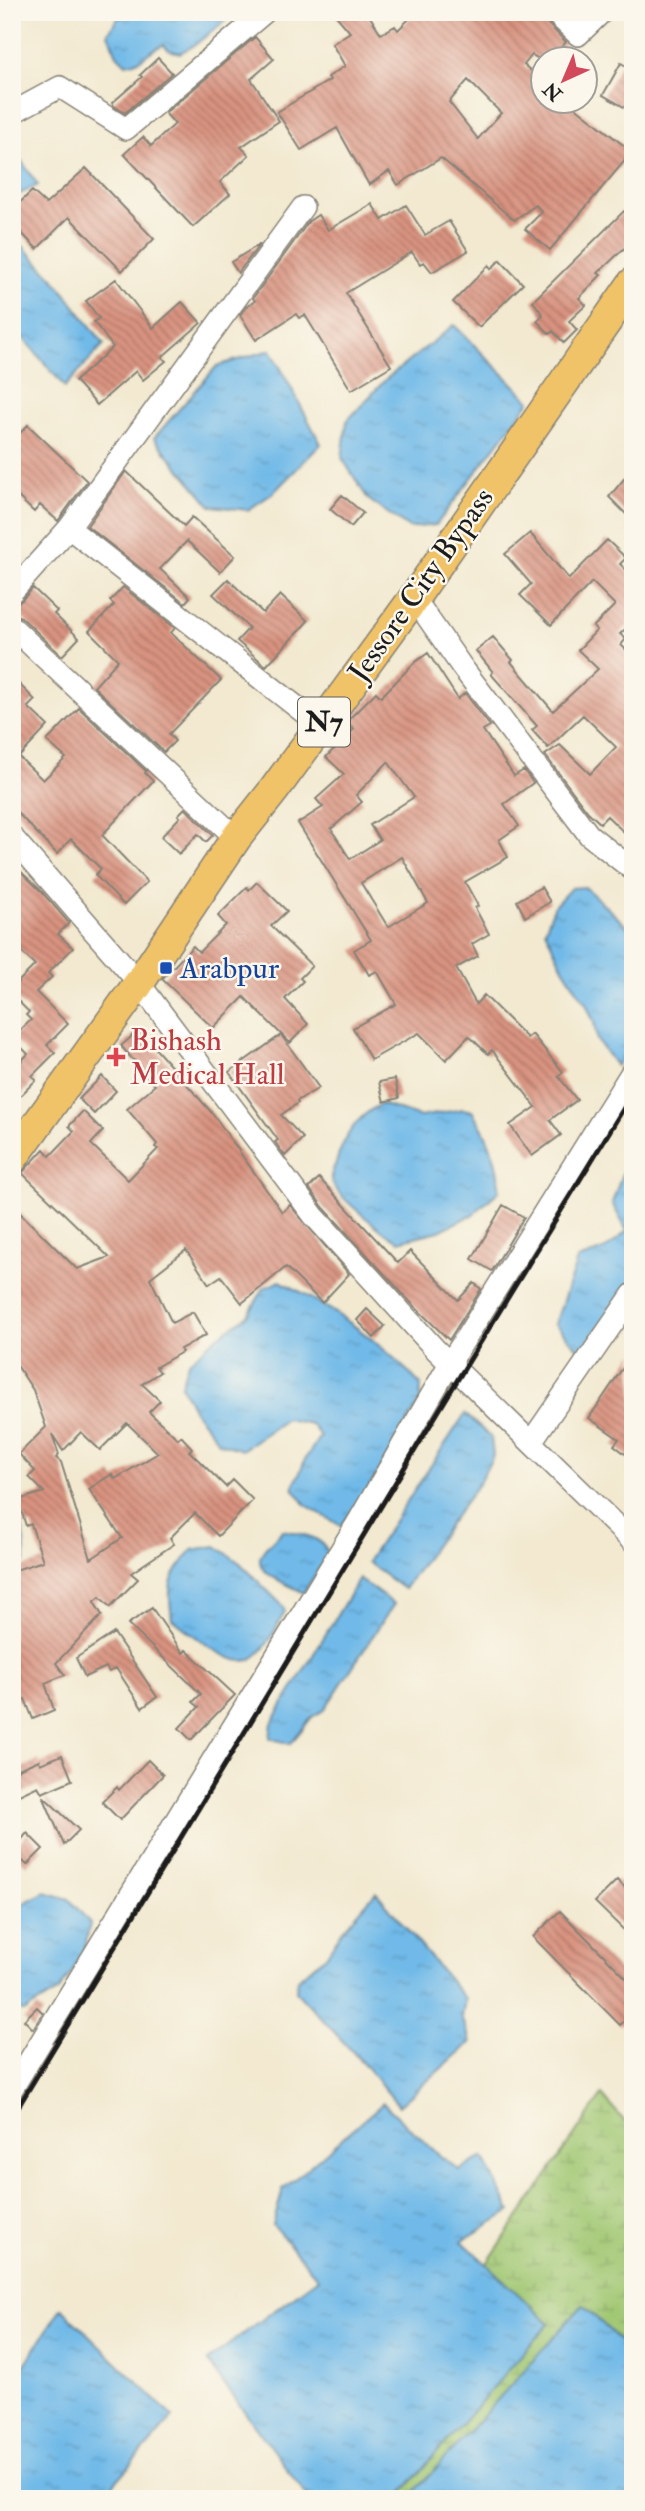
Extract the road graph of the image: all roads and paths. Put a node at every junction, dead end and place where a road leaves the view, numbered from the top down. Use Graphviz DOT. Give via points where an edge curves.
graph roads {
  1 [pos="265,12"];
  2 [pos="554,12"];
  3 [pos="602,12"];
  4 [pos="12,113"];
  5 [pos="303,207"];
  6 [pos="633,283"];
  7 [pos="69,528"];
  8 [pos="12,592"];
  9 [pos="414,598"];
  10 [pos="12,627"];
  11 [pos="321,726"];
  12 [pos="12,837"];
  13 [pos="236,838"];
  14 [pos="633,870"];
  15 [pos="138,983"];
  16 [pos="633,1070"];
  17 [pos="12,1159"];
  18 [pos="633,1294"];
  19 [pos="450,1363"];
  20 [pos="531,1442"];
  21 [pos="633,1542"];
  22 [pos="12,2089"];
  1 -- 4 [label="street" via="126,129 60,87"];
  2 -- 3 [label="street" via="578,34"];
  5 -- 7 [label="street"];
  6 -- 9 [label="highway, Jessore City Bypass / N7"];
  7 -- 8 [label="street"];
  7 -- 11 [label="street"];
  9 -- 11 [label="highway, Jessore City Bypass / N7"];
  9 -- 14 [label="street" via="589,835"];
  10 -- 13 [label="street"];
  11 -- 13 [label="highway, Jessore City Bypass / N7"];
  12 -- 15 [label="street"];
  13 -- 15 [label="highway, Jessore City Bypass / N7"];
  15 -- 17 [label="highway, Jessore City Bypass / N7"];
  15 -- 19 [label="street" via="314,1216"];
  16 -- 19 [label="street"];
  18 -- 20 [label="street"];
  19 -- 20 [label="street"];
  19 -- 22 [label="street"];
  20 -- 21 [label="street"];
}
